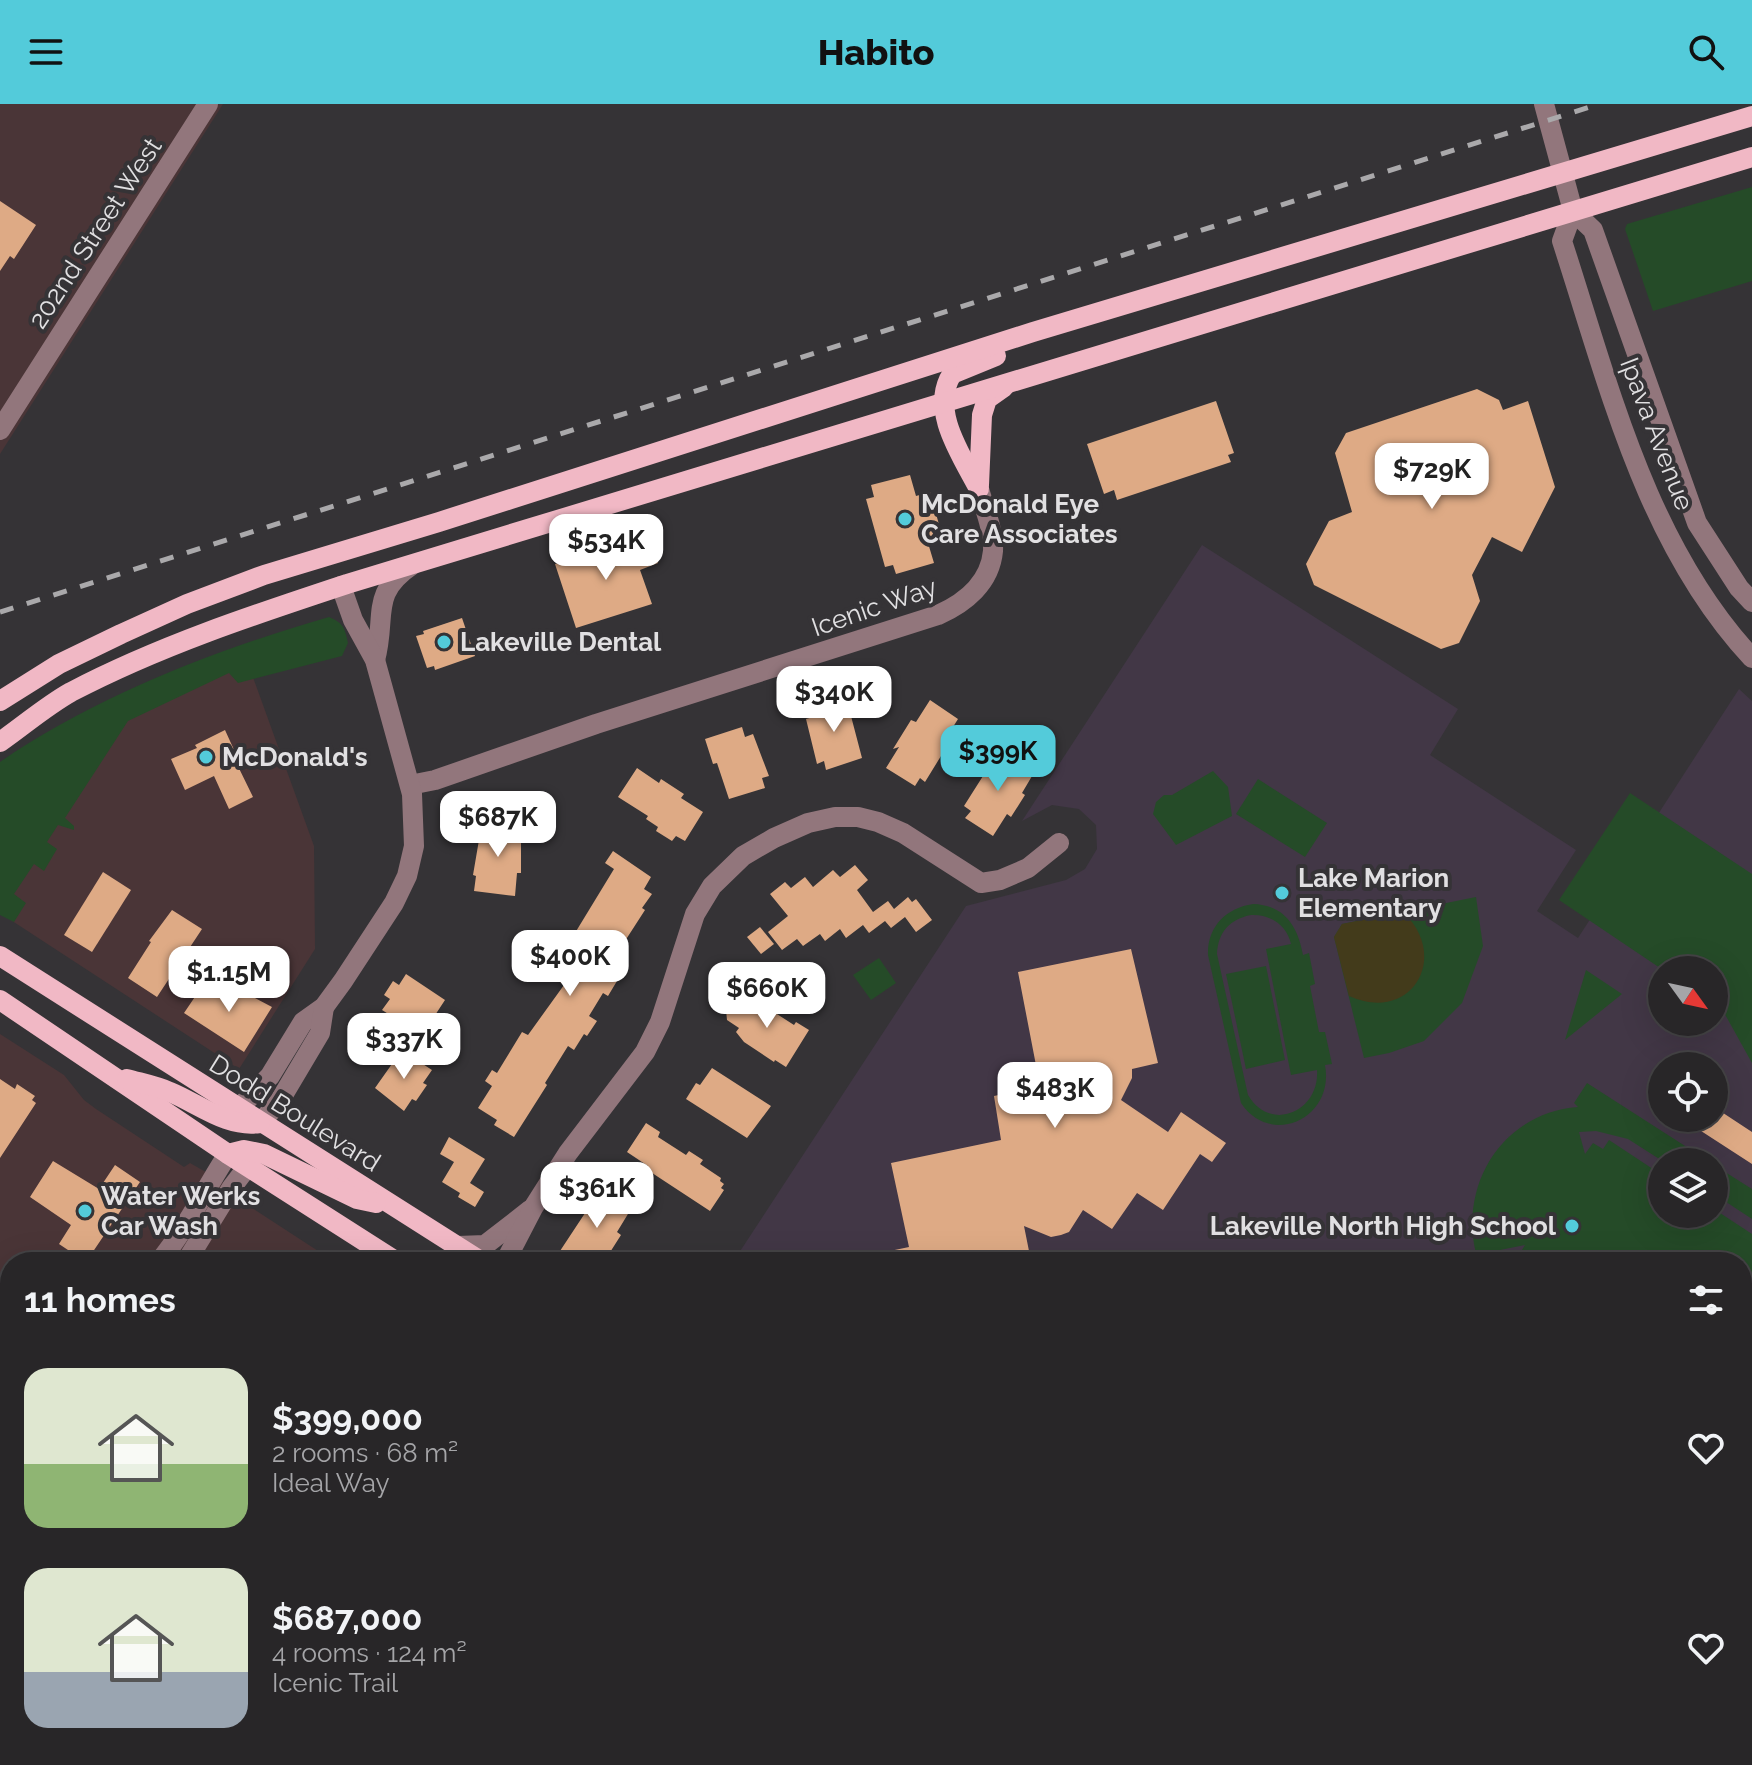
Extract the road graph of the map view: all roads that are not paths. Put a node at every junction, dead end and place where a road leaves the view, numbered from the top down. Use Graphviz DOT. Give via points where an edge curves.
graph roads {
  1 [pos="208,104"];
  2 [pos="1544,104"];
  3 [pos="1752,116"];
  4 [pos="1752,157"];
  5 [pos="1563,172"];
  6 [pos="1573,211"];
  7 [pos="1033,332"];
  8 [pos="1016,381"];
  9 [pos="945,402"];
  10 [pos="0,430"];
  11 [pos="979,489"];
  12 [pos="417,529"];
  13 [pos="414,564"];
  14 [pos="341,586"];
  15 [pos="1752,602"];
  16 [pos="1752,658"];
  17 [pos="375,660"];
  18 [pos="0,701"];
  19 [pos="0,742"];
  20 [pos="410,785"];
  21 [pos="1059,843"];
  22 [pos="0,956"];
  23 [pos="0,1000"];
  24 [pos="324,1007"];
  25 [pos="108,1074"];
  26 [pos="239,1108"];
  27 [pos="260,1123"];
  28 [pos="228,1154"];
  29 [pos="248,1166"];
  30 [pos="533,1208"];
  31 [pos="403,1212"];
  32 [pos="458,1246"];
  33 [pos="166,1252"];
  34 [pos="192,1252"];
  35 [pos="381,1252"];
  36 [pos="467,1252"];
  37 [pos="510,1252"];
  1 -- 10 [label="street, 202nd Street West"];
  2 -- 5 [label="street, Ipava Avenue"];
  3 -- 5 [label="main road"];
  4 -- 6 [label="main road"];
  5 -- 6 [label="street, Ipava Avenue"];
  5 -- 7 [label="main road"];
  6 -- 8 [label="main road"];
  6 -- 15 [label="street, Ipava Avenue" via="1593,230 1697,523"];
  6 -- 16 [label="street, Ipava Avenue" via="1562,241 1637,467 1680,559 1728,632"];
  7 -- 9 [label="main road" via="998,355 952,374"];
  7 -- 12 [label="main road"];
  8 -- 9 [label="main road"];
  8 -- 11 [label="main road" via="987,399"];
  9 -- 11 [label="main road" via="946,420"];
  9 -- 13 [label="main road"];
  11 -- 20 [label="street, Icenic Way" via="993,551 980,587 955,608"];
  12 -- 14 [label="main road" via="348,562"];
  12 -- 18 [label="main road" via="187,604 59,664"];
  13 -- 14 [label="main road"];
  13 -- 17 [label="street" via="385,590"];
  14 -- 17 [label="street"];
  14 -- 19 [label="main road" via="227,623 135,662 68,694"];
  17 -- 20 [label="street"];
  20 -- 24 [label="street" via="414,846 407,876"];
  21 -- 30 [label="street" via="1028,868 981,883 903,833 858,817 808,823 743,856 712,886 695,914 645,1052 575,1142"];
  22 -- 26 [label="main road, Dodd Boulevard"];
  23 -- 25 [label="main road"];
  24 -- 26 [label="street" via="303,1022 270,1076"];
  24 -- 27 [label="street" via="320,1033 279,1102"];
  25 -- 27 [label="main road" via="168,1090 231,1121"];
  25 -- 28 [label="main road"];
  26 -- 27 [label="main road, Dodd Boulevard"];
  27 -- 31 [label="main road, Dodd Boulevard"];
  28 -- 29 [label="main road"];
  28 -- 31 [label="main road" via="264,1154 357,1199"];
  28 -- 33 [label="street"];
  29 -- 34 [label="street"];
  29 -- 35 [label="main road"];
  30 -- 32 [label="street" via="485,1245"];
  30 -- 37 [label="street"];
  31 -- 32 [label="main road, Dodd Boulevard"];
  32 -- 36 [label="main road, Dodd Boulevard"];
}
